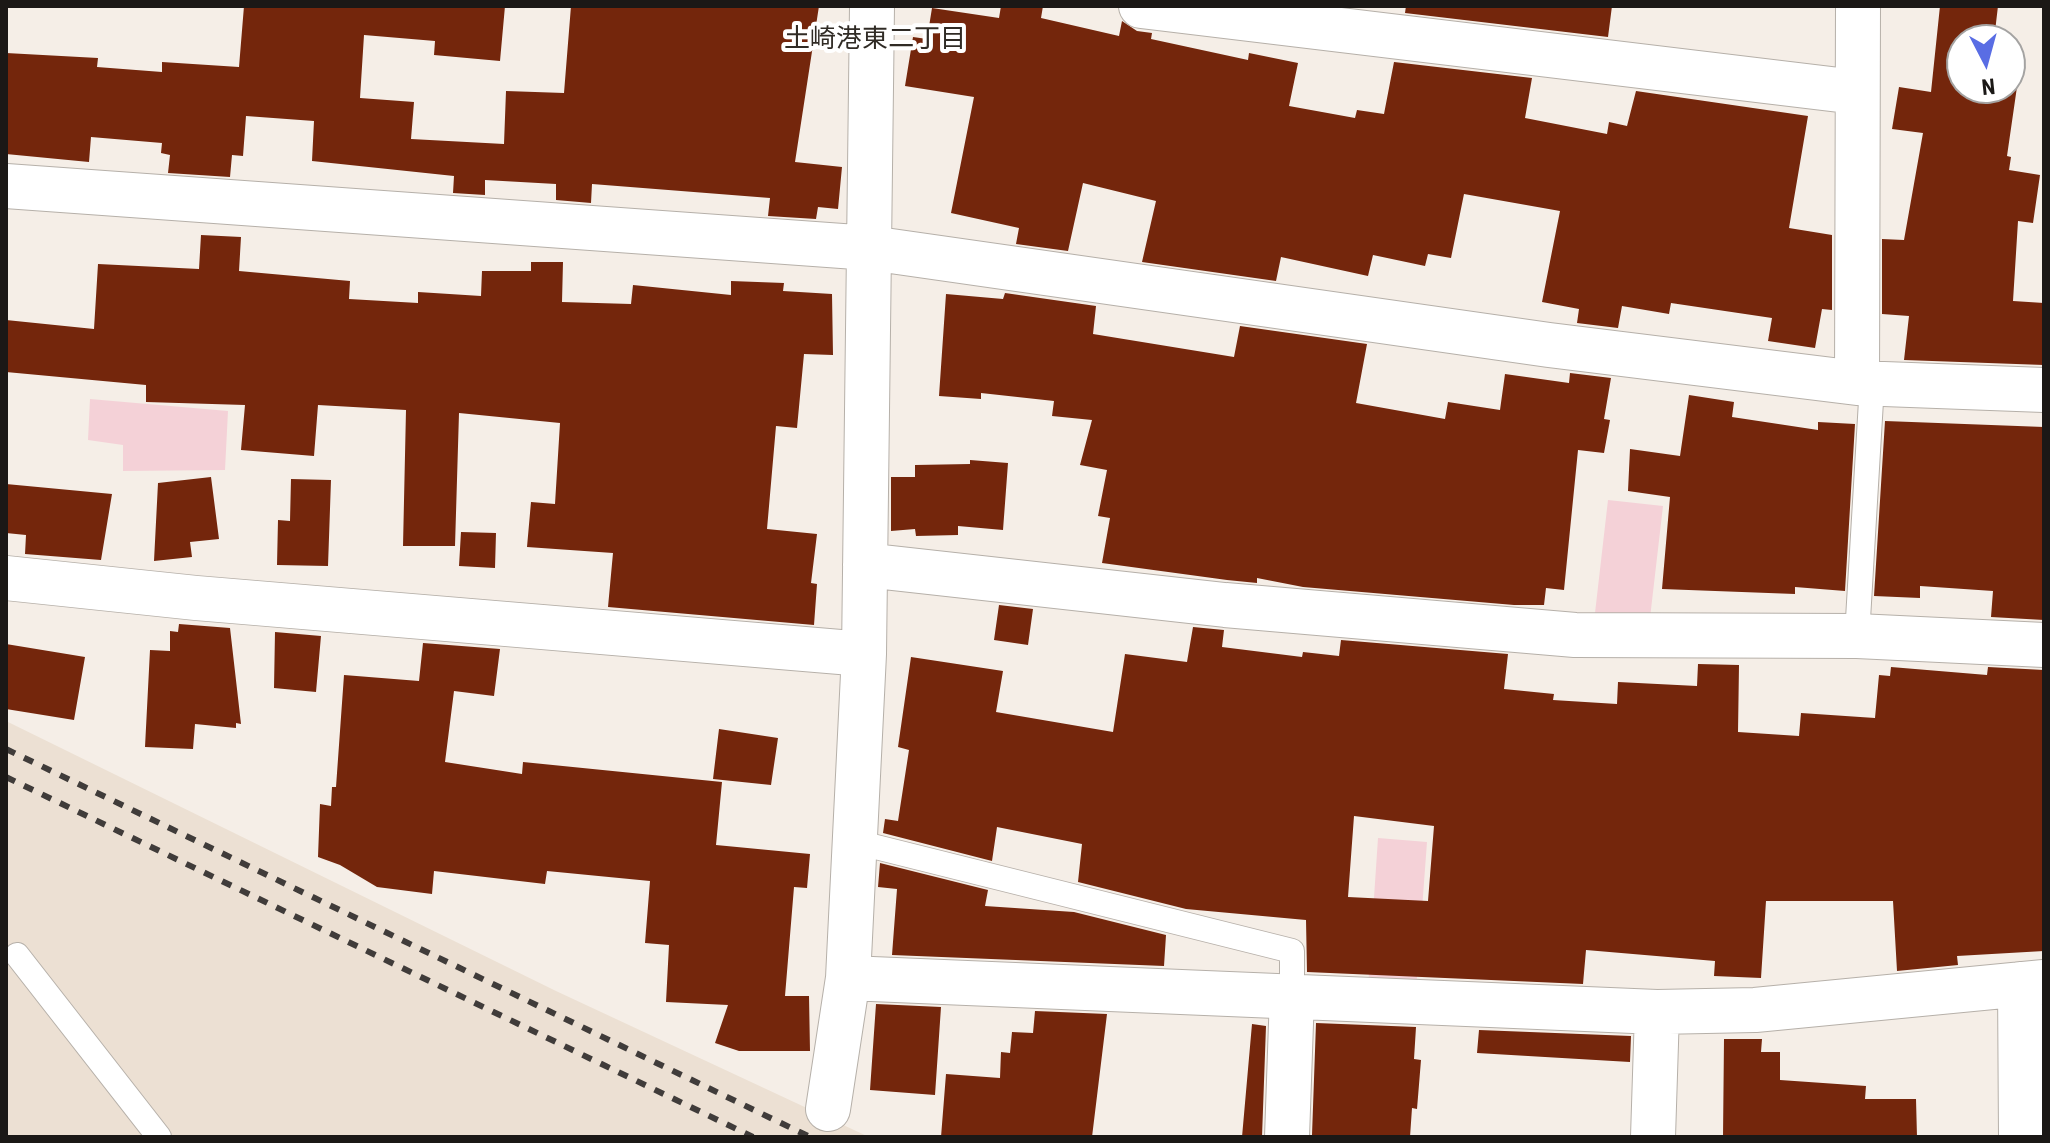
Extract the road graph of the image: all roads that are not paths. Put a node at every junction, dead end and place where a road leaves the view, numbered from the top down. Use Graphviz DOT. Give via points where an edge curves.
graph roads {
  1 [pos="872,6"];
  2 [pos="1141,6"];
  3 [pos="1858,6"];
  4 [pos="1856,92"];
  5 [pos="6,186"];
  6 [pos="870,248"];
  7 [pos="1865,383"];
  8 [pos="2044,390"];
  9 [pos="865,565"];
  10 [pos="6,578"];
  11 [pos="1857,636"];
  12 [pos="2044,645"];
  13 [pos="864,654"];
  14 [pos="856,842"];
  15 [pos="17,955"];
  16 [pos="848,978"];
  17 [pos="2032,983"];
  18 [pos="1292,995"];
  19 [pos="1657,1012"];
  20 [pos="828,1109"];
  21 [pos="159,1137"];
  22 [pos="1287,1137"];
  23 [pos="1653,1137"];
  24 [pos="2021,1137"];
  1 -- 6 [label="street"];
  2 -- 4 [label="street"];
  3 -- 4 [label="street"];
  4 -- 7 [label="street"];
  5 -- 6 [label="street"];
  6 -- 7 [label="street" via="1549,345"];
  6 -- 9 [label="street"];
  7 -- 8 [label="street"];
  7 -- 11 [label="lane"];
  9 -- 11 [label="street" via="1225,605 1575,635"];
  9 -- 13 [label="street"];
  10 -- 13 [label="street"];
  11 -- 12 [label="street"];
  13 -- 14 [label="street"];
  14 -- 16 [label="street"];
  14 -- 18 [label="lane" via="1292,951"];
  15 -- 21 [label="lane"];
  16 -- 18 [label="street"];
  16 -- 20 [label="street"];
  17 -- 19 [label="street" via="1755,1010"];
  17 -- 24 [label="street"];
  18 -- 19 [label="street"];
  18 -- 22 [label="street"];
  19 -- 23 [label="street"];
}
